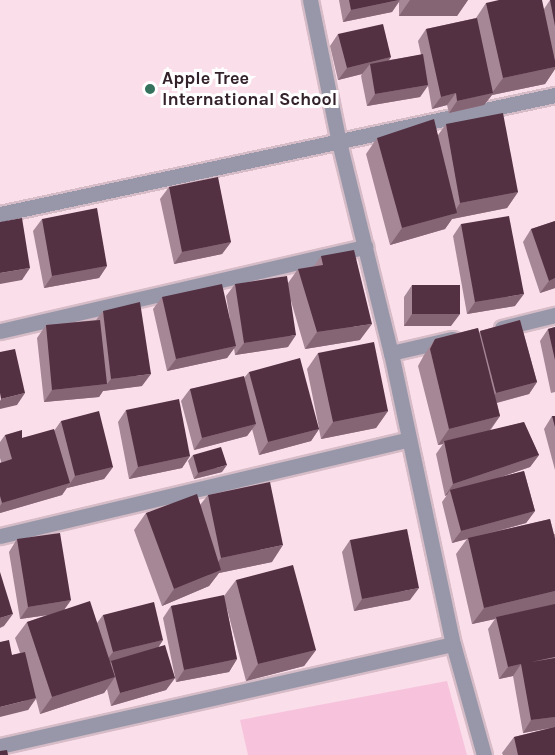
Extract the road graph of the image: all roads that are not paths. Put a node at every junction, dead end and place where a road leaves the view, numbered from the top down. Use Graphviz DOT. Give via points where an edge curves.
graph roads {
  1 [pos="310,0"];
  2 [pos="555,95"];
  3 [pos="339,142"];
  4 [pos="0,214"];
  5 [pos="365,247"];
  6 [pos="555,315"];
  7 [pos="0,331"];
  8 [pos="489,331"];
  9 [pos="467,336"];
  10 [pos="391,353"];
  11 [pos="409,439"];
  12 [pos="0,536"];
  13 [pos="453,644"];
  14 [pos="4,748"];
  15 [pos="484,755"];
  1 -- 3 [label="street"];
  2 -- 3 [label="street"];
  3 -- 4 [label="street"];
  3 -- 5 [label="street"];
  5 -- 7 [label="street"];
  5 -- 10 [label="street"];
  6 -- 8 [label="street"];
  9 -- 10 [label="street"];
  10 -- 11 [label="street"];
  11 -- 12 [label="street"];
  11 -- 13 [label="street"];
  13 -- 14 [label="street"];
  13 -- 15 [label="street"];
}
